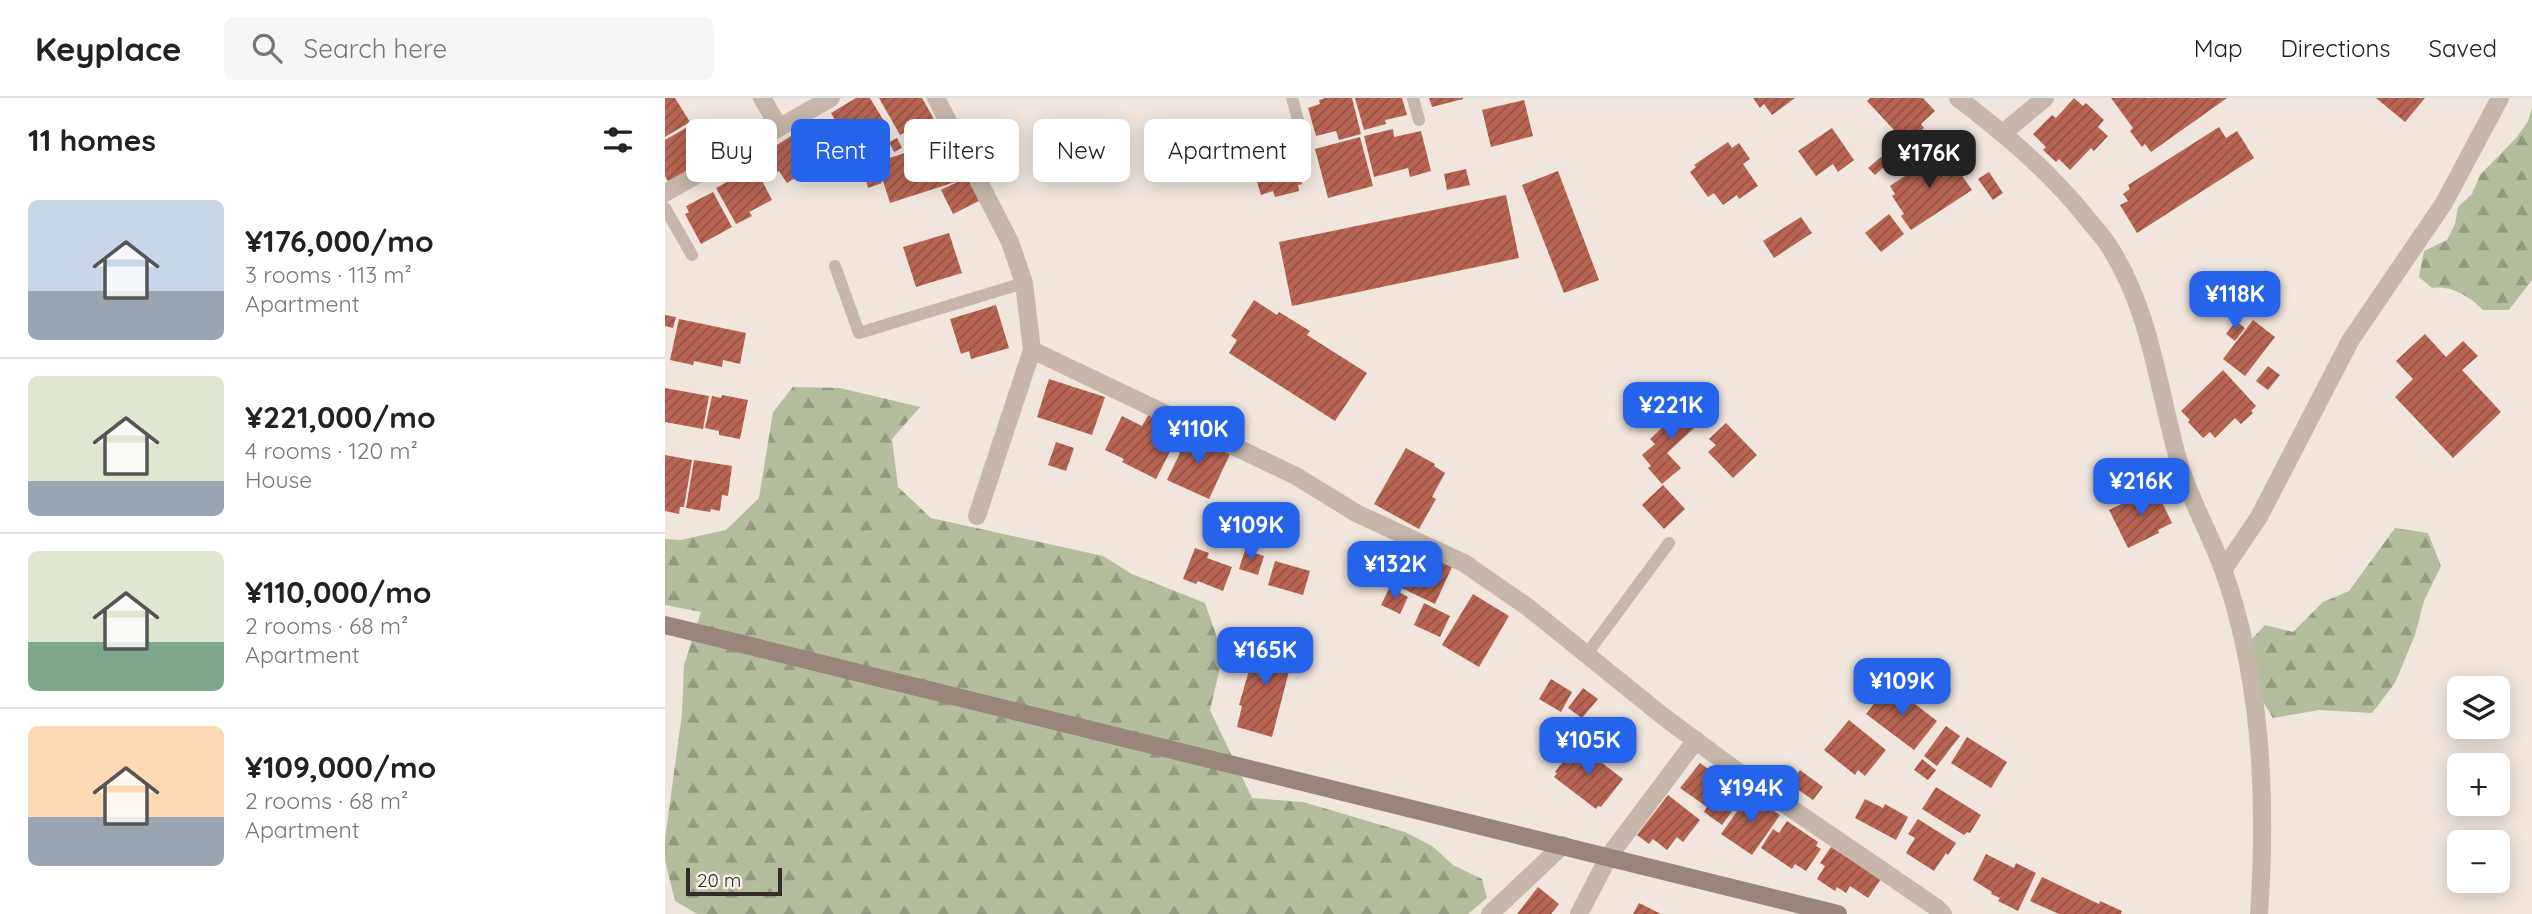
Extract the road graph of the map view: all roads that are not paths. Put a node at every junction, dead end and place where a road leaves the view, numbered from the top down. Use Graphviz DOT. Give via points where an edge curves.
graph roads {
  1 [pos="762,98"];
  2 [pos="831,98"];
  3 [pos="936,98"];
  4 [pos="1292,98"];
  5 [pos="1413,98"];
  6 [pos="1958,98"];
  7 [pos="2045,98"];
  8 [pos="2500,98"];
  9 [pos="1298,119"];
  10 [pos="1419,120"];
  11 [pos="779,127"];
  12 [pos="2003,133"];
  13 [pos="665,193"];
  14 [pos="665,208"];
  15 [pos="692,254"];
  16 [pos="835,266"];
  17 [pos="1024,283"];
  18 [pos="1032,350"];
  19 [pos="977,516"];
  20 [pos="1669,543"];
  21 [pos="2223,570"];
  22 [pos="665,625"];
  23 [pos="1586,655"];
  24 [pos="1696,740"];
  25 [pos="1563,845"];
  26 [pos="1609,856"];
  27 [pos="1490,914"];
  28 [pos="1579,914"];
  29 [pos="1838,914"];
  30 [pos="1943,914"];
  31 [pos="2259,914"];
  1 -- 11 [label="street"];
  2 -- 11 [label="street"];
  3 -- 17 [label="street" via="1010,242"];
  4 -- 9 [label="lane"];
  5 -- 10 [label="lane"];
  6 -- 12 [label="street"];
  7 -- 12 [label="street"];
  8 -- 21 [label="street" via="2444,203 2350,341 2259,517"];
  11 -- 13 [label="street"];
  12 -- 21 [label="street" via="2062,188 2109,245 2136,297 2181,467"];
  14 -- 15 [label="lane"];
  16 -- 17 [label="lane" via="859,333"];
  17 -- 18 [label="street"];
  18 -- 19 [label="street"];
  18 -- 23 [label="street" via="1296,476 1356,513 1464,564 1529,608"];
  20 -- 23 [label="lane"];
  21 -- 31 [label="street" via="2252,676 2260,768"];
  22 -- 25 [label="street"];
  23 -- 24 [label="street"];
  24 -- 26 [label="street"];
  24 -- 30 [label="street"];
  25 -- 26 [label="street"];
  25 -- 27 [label="street"];
  26 -- 28 [label="street"];
  26 -- 29 [label="street"];
}
